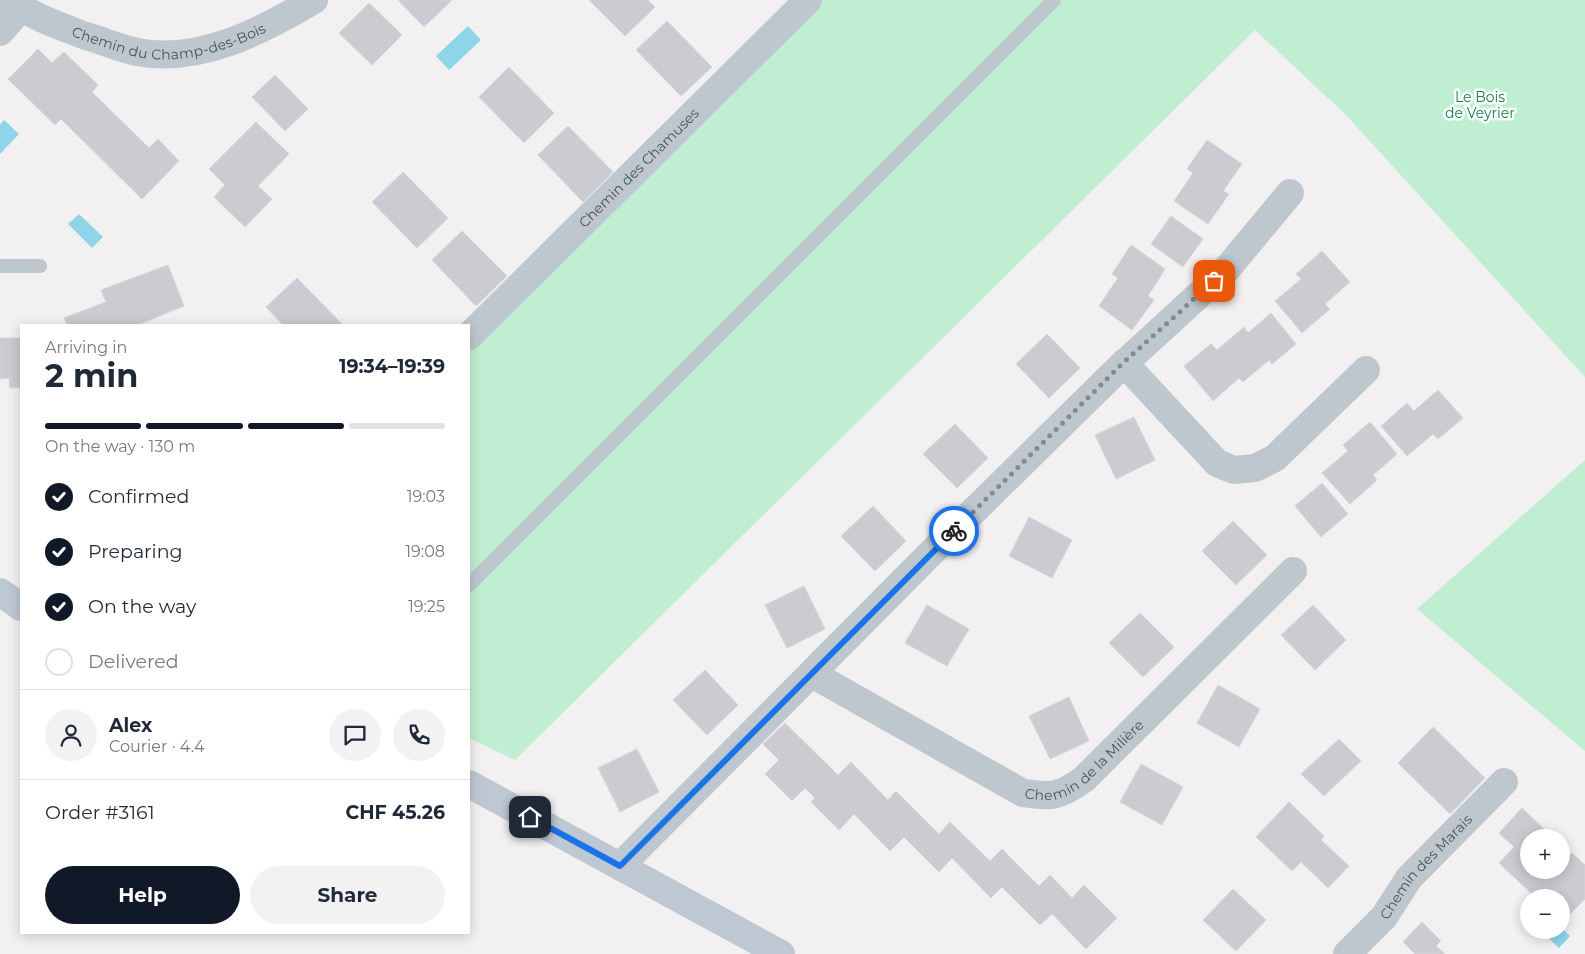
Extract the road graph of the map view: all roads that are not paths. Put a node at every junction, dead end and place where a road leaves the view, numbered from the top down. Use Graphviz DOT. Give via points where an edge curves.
graph roads {
  1 [pos="314,0"];
  2 [pos="808,0"];
  3 [pos="1054,0"];
  4 [pos="16,4"];
  5 [pos="0,32"];
  6 [pos="1290,193"];
  7 [pos="0,266"];
  8 [pos="40,266"];
  9 [pos="470,335"];
  10 [pos="1124,362"];
  11 [pos="1366,370"];
  12 [pos="1293,571"];
  13 [pos="470,583"];
  14 [pos="0,592"];
  15 [pos="20,606"];
  16 [pos="812,674"];
  17 [pos="1504,782"];
  18 [pos="470,785"];
  19 [pos="620,866"];
  20 [pos="781,954"];
  21 [pos="1347,954"];
  1 -- 4 [label="street, Chemin du Champ-des-Bois" via="284,18 224,44 173,54 138,52 100,41 58,26"];
  2 -- 9 [label="street, Chemin des Chamuses"];
  3 -- 13 [label="lane"];
  4 -- 5 [label="street, Chemin du Champ-des-Bois"];
  6 -- 10 [label="street" via="1226,270"];
  7 -- 8 [label="lane"];
  10 -- 11 [label="street" via="1217,463 1234,470 1256,468 1275,458"];
  10 -- 16 [label="street"];
  12 -- 16 [label="street, Chemin de la Milière" via="1084,779 1068,790 1049,796 1023,793"];
  14 -- 15 [label="street"];
  16 -- 19 [label="street"];
  17 -- 21 [label="street, Chemin des Marais" via="1409,878 1384,917"];
  18 -- 19 [label="street"];
  19 -- 20 [label="street"];
}
